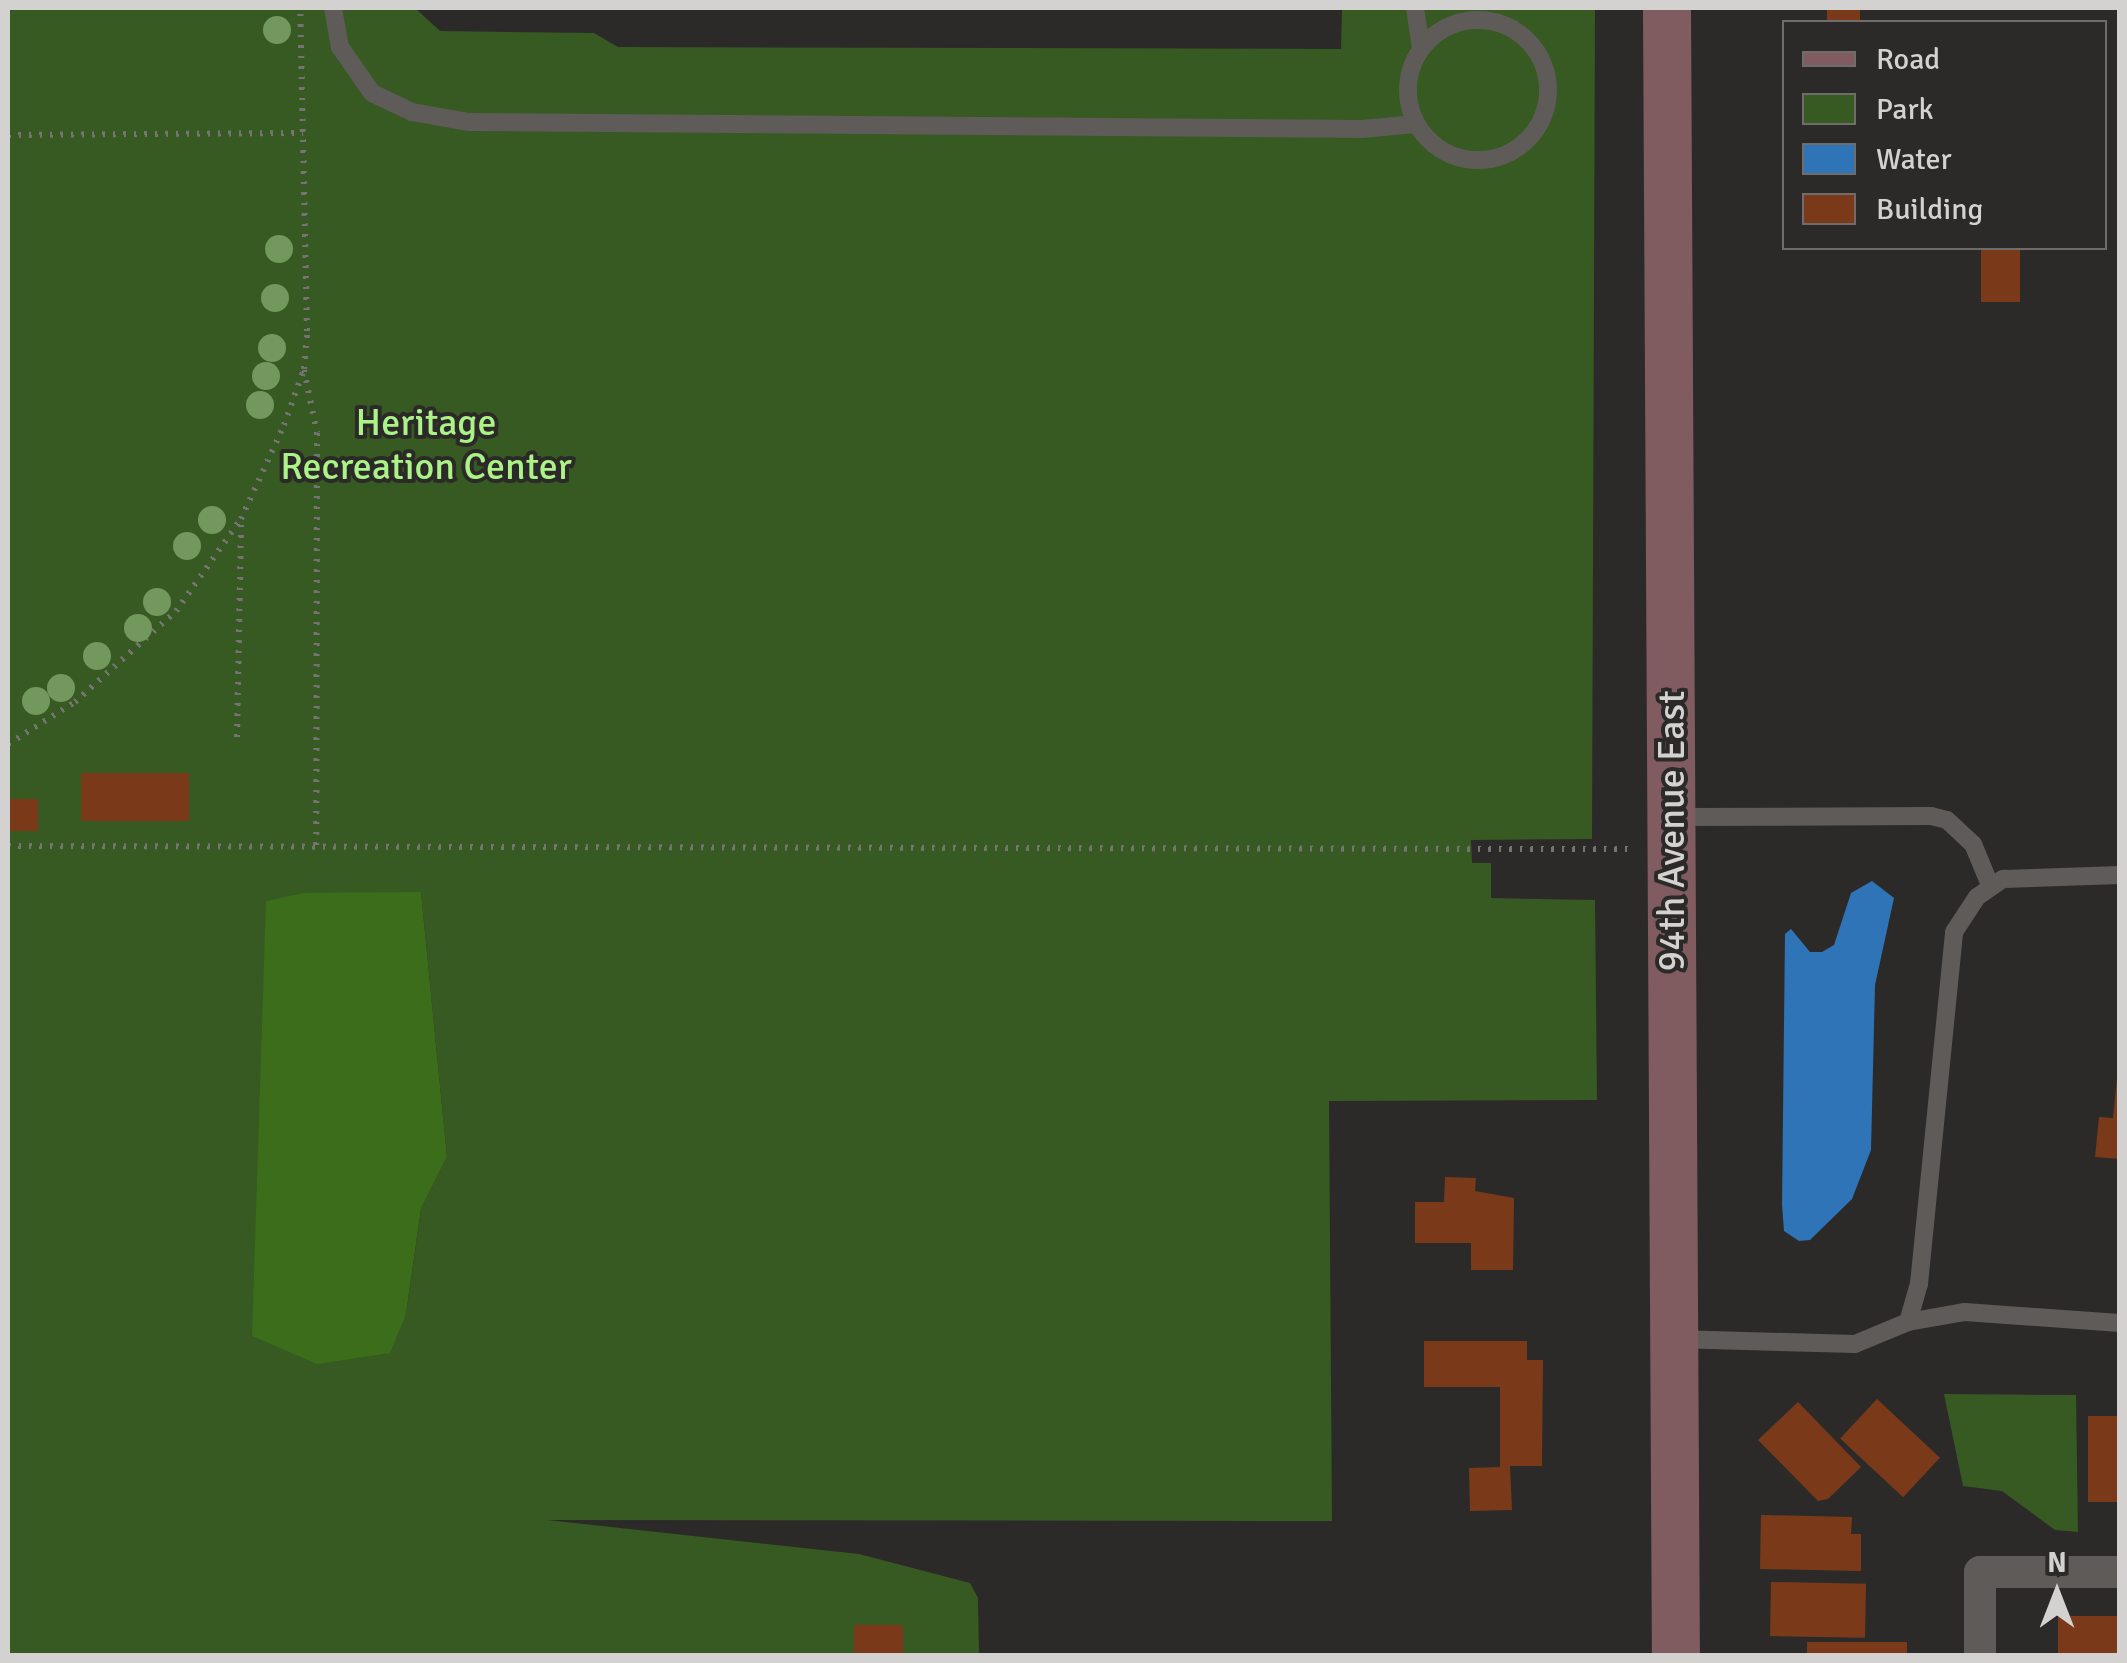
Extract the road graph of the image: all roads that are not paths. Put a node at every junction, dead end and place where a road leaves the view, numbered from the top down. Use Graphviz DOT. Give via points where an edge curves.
graph roads {
  1 [pos="333,8"];
  2 [pos="1416,8"];
  3 [pos="1667,8"];
  4 [pos="1421,48"];
  5 [pos="1416,124"];
  6 [pos="1672,833"];
  7 [pos="2120,875"];
  8 [pos="1990,886"];
  9 [pos="1908,1322"];
  10 [pos="2120,1323"];
  11 [pos="1674,1339"];
  12 [pos="2120,1572"];
  13 [pos="1676,1656"];
  14 [pos="1980,1656"];
  1 -- 5 [label="lane" via="340,47 372,93 412,112 469,122 1362,129"];
  2 -- 4 [label="lane"];
  3 -- 6 [label="main road, 94th Avenue East"];
  4 -- 5 [label="lane" via="1408,86"];
  4 -- 5 [label="lane" via="1453,24 1473,19 1512,28 1540,56 1549,95 1535,133 1494,159 1444,152"];
  6 -- 8 [label="lane" via="1931,816 1947,820 1974,844"];
  6 -- 11 [label="main road, 94th Avenue East"];
  7 -- 8 [label="lane" via="2031,875"];
  8 -- 9 [label="lane" via="1954,932 1919,1284"];
  9 -- 10 [label="lane" via="1965,1312"];
  9 -- 11 [label="lane" via="1855,1344"];
  11 -- 13 [label="main road, 94th Avenue East"];
  12 -- 14 [label="street" via="1980,1572"];
}
